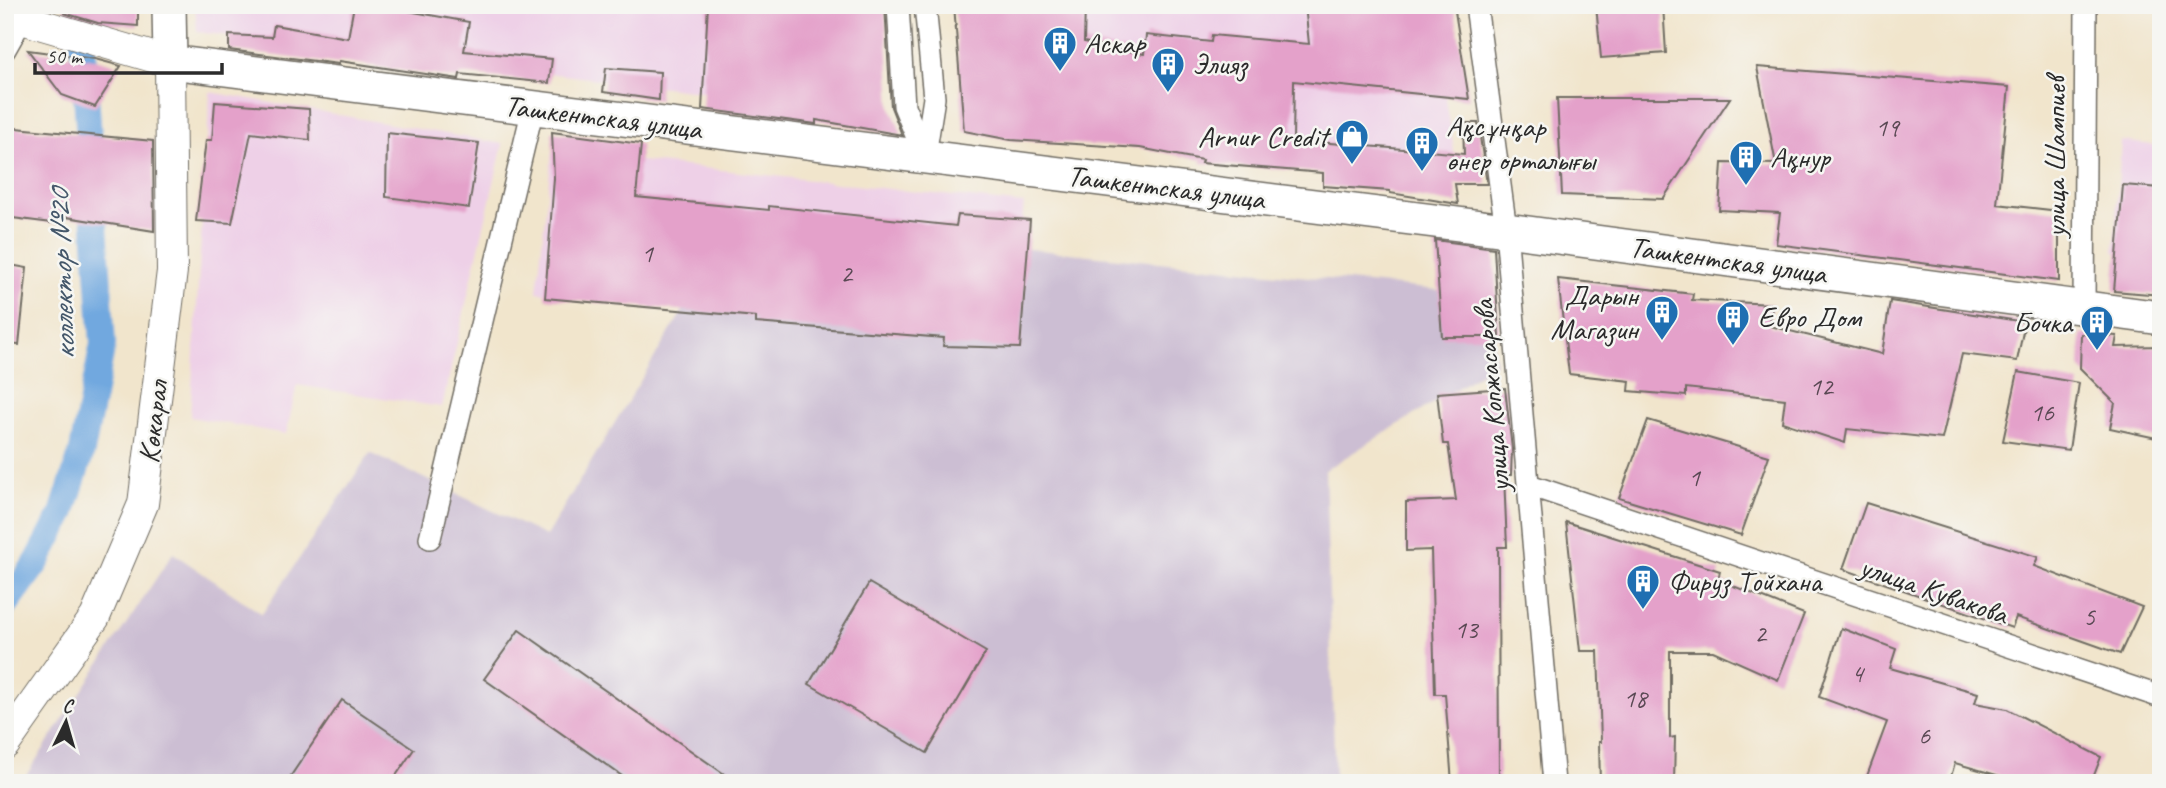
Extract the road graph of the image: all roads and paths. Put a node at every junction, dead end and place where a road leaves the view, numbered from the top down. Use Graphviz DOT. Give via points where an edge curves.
graph roads {
  1 [pos="169,5"];
  2 [pos="898,5"];
  3 [pos="925,5"];
  4 [pos="1476,5"];
  5 [pos="2086,5"];
  6 [pos="14,15"];
  7 [pos="5,49"];
  8 [pos="170,62"];
  9 [pos="533,108"];
  10 [pos="925,157"];
  11 [pos="1506,230"];
  12 [pos="2084,309"];
  13 [pos="2161,318"];
  14 [pos="1529,485"];
  15 [pos="430,538"];
  16 [pos="2161,698"];
  17 [pos="5,744"];
  18 [pos="1554,783"];
  1 -- 8 [label="main road"];
  2 -- 10 [label="street" via="904,106"];
  3 -- 10 [label="street" via="934,98"];
  4 -- 11 [label="street, улица Копжасарова"];
  5 -- 12 [label="street, улица Шампиев"];
  6 -- 7 [label="street"];
  6 -- 8 [label="main road"];
  8 -- 9 [label="main road, Ташкентская улица"];
  8 -- 17 [label="main road, Көкарал" via="172,271 143,504 95,617"];
  9 -- 10 [label="main road, Ташкентская улица"];
  9 -- 15 [label="street"];
  10 -- 11 [label="main road, Ташкентская улица"];
  11 -- 12 [label="main road, Ташкентская улица"];
  11 -- 14 [label="street, улица Копжасарова"];
  12 -- 13 [label="main road, Ташкентская улица"];
  14 -- 16 [label="street, улица Кувакова"];
  14 -- 18 [label="street, улица Копжасарова"];
}
